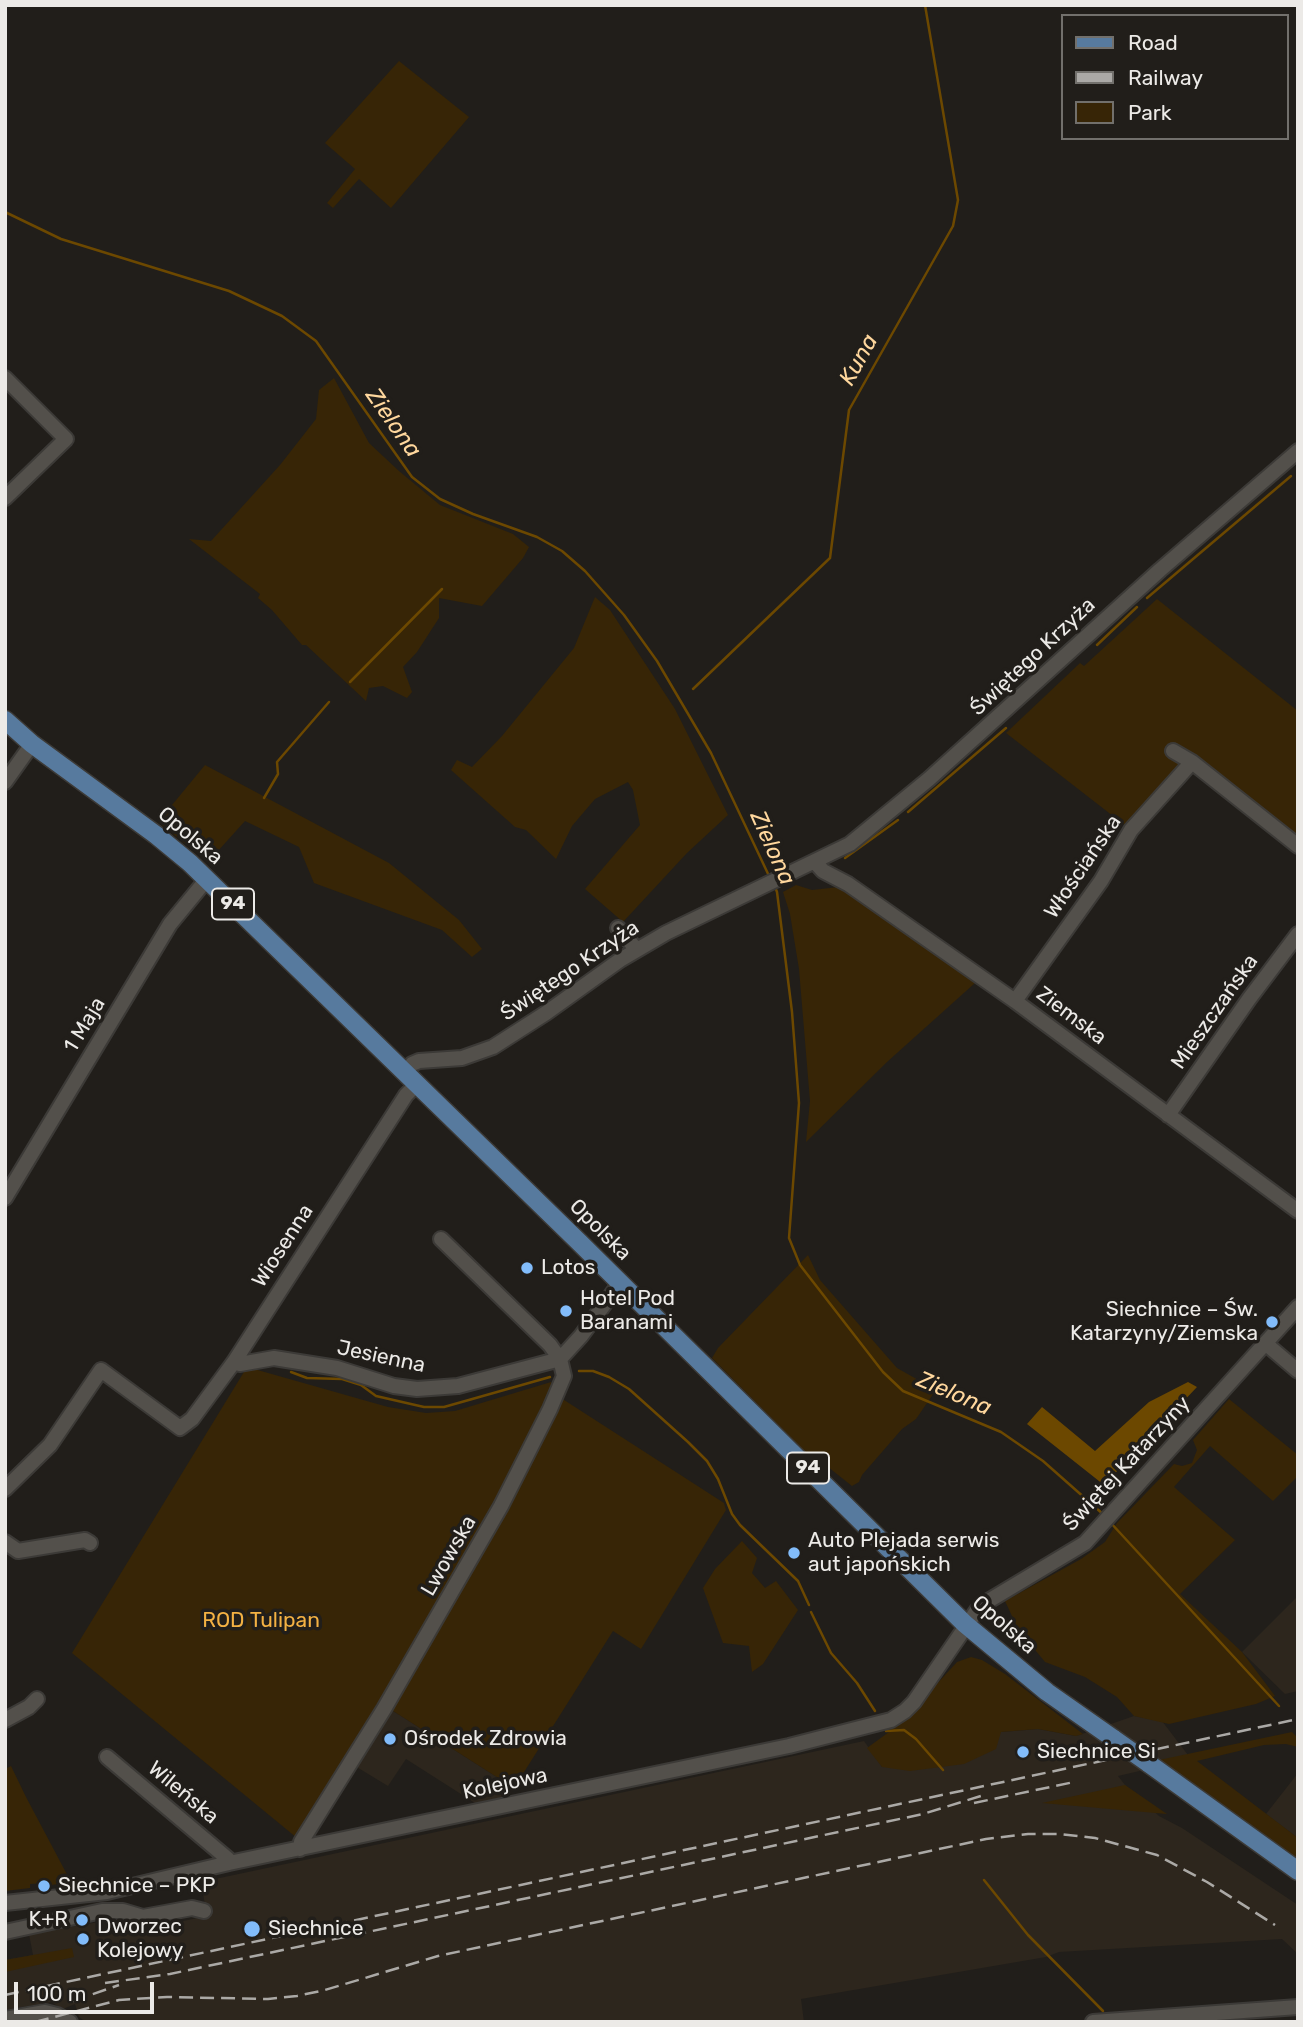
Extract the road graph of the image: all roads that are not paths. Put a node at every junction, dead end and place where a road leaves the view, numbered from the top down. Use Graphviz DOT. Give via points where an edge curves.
graph roads {
  1 [pos="5,378"];
  2 [pos="1298,452"];
  3 [pos="5,498"];
  4 [pos="5,720"];
  5 [pos="32,744"];
  6 [pos="1173,751"];
  7 [pos="1192,762"];
  8 [pos="5,782"];
  9 [pos="1298,845"];
  10 [pos="815,862"];
  11 [pos="206,879"];
  12 [pos="618,928"];
  13 [pos="1298,934"];
  14 [pos="637,950"];
  15 [pos="1015,1001"];
  16 [pos="411,1078"];
  17 [pos="1168,1115"];
  18 [pos="5,1198"];
  19 [pos="1298,1211"];
  20 [pos="441,1239"];
  21 [pos="620,1283"];
  22 [pos="1298,1307"];
  23 [pos="1265,1343"];
  24 [pos="560,1359"];
  25 [pos="234,1362"];
  26 [pos="1298,1371"];
  27 [pos="5,1489"];
  28 [pos="5,1542"];
  29 [pos="90,1543"];
  30 [pos="965,1624"];
  31 [pos="37,1699"];
  32 [pos="5,1720"];
  33 [pos="107,1757"];
  34 [pos="300,1849"];
  35 [pos="229,1863"];
  36 [pos="1298,1871"];
  37 [pos="5,1903"];
  38 [pos="204,1911"];
  39 [pos="5,1933"];
  40 [pos="1298,2007"];
  41 [pos="5,2019"];
  42 [pos="70,2022"];
  43 [pos="1093,2022"];
  1 -- 3 [label="street" via="66,439"];
  2 -- 10 [label="street, Świętego Krzyża" via="929,779 850,844"];
  4 -- 5 [label="main road, Opolska / 94"];
  5 -- 8 [label="street"];
  5 -- 11 [label="main road, Opolska / 94" via="156,835"];
  6 -- 7 [label="street"];
  7 -- 9 [label="street"];
  7 -- 15 [label="street, Włościańska" via="1131,831"];
  10 -- 14 [label="street, Świętego Krzyża"];
  10 -- 15 [label="street, Ziemska" via="823,872 848,884"];
  11 -- 16 [label="main road, Opolska / 94"];
  11 -- 18 [label="street, 1 Maja" via="170,923"];
  12 -- 14 [label="street"];
  13 -- 17 [label="street, Mieszczańska"];
  14 -- 16 [label="street, Świętego Krzyża" via="493,1047 462,1058 419,1061 412,1064"];
  15 -- 17 [label="street, Ziemska"];
  16 -- 21 [label="main road, Opolska / 94"];
  16 -- 25 [label="street, Wiosenna" via="406,1095"];
  17 -- 19 [label="street, Ziemska"];
  20 -- 24 [label="street"];
  21 -- 24 [label="street"];
  21 -- 30 [label="main road, Opolska / 94"];
  22 -- 23 [label="street, Świętej Katarzyny"];
  23 -- 26 [label="street"];
  23 -- 30 [label="street, Świętej Katarzyny" via="1096,1532 1076,1549 980,1606"];
  24 -- 25 [label="street, Jesienna" via="436,1389 394,1385 337,1368 274,1358"];
  24 -- 34 [label="street, Lwowska" via="562,1385 501,1506"];
  25 -- 27 [label="street, Wiosenna" via="192,1419 180,1428 101,1370 50,1445"];
  28 -- 29 [label="street" via="19,1551 85,1540"];
  30 -- 34 [label="street, Kolejowa" via="914,1702 891,1720 789,1746"];
  30 -- 36 [label="main road, Opolska / 94, bridge" via="1047,1692"];
  31 -- 32 [label="street"];
  33 -- 35 [label="street, Wileńska"];
  34 -- 35 [label="street, Kolejowa"];
  35 -- 37 [label="street, Kolejowa" via="107,1892"];
  38 -- 39 [label="street" via="192,1908 143,1917 102,1911"];
  40 -- 43 [label="street"];
  41 -- 42 [label="street" via="45,2012"];
}
